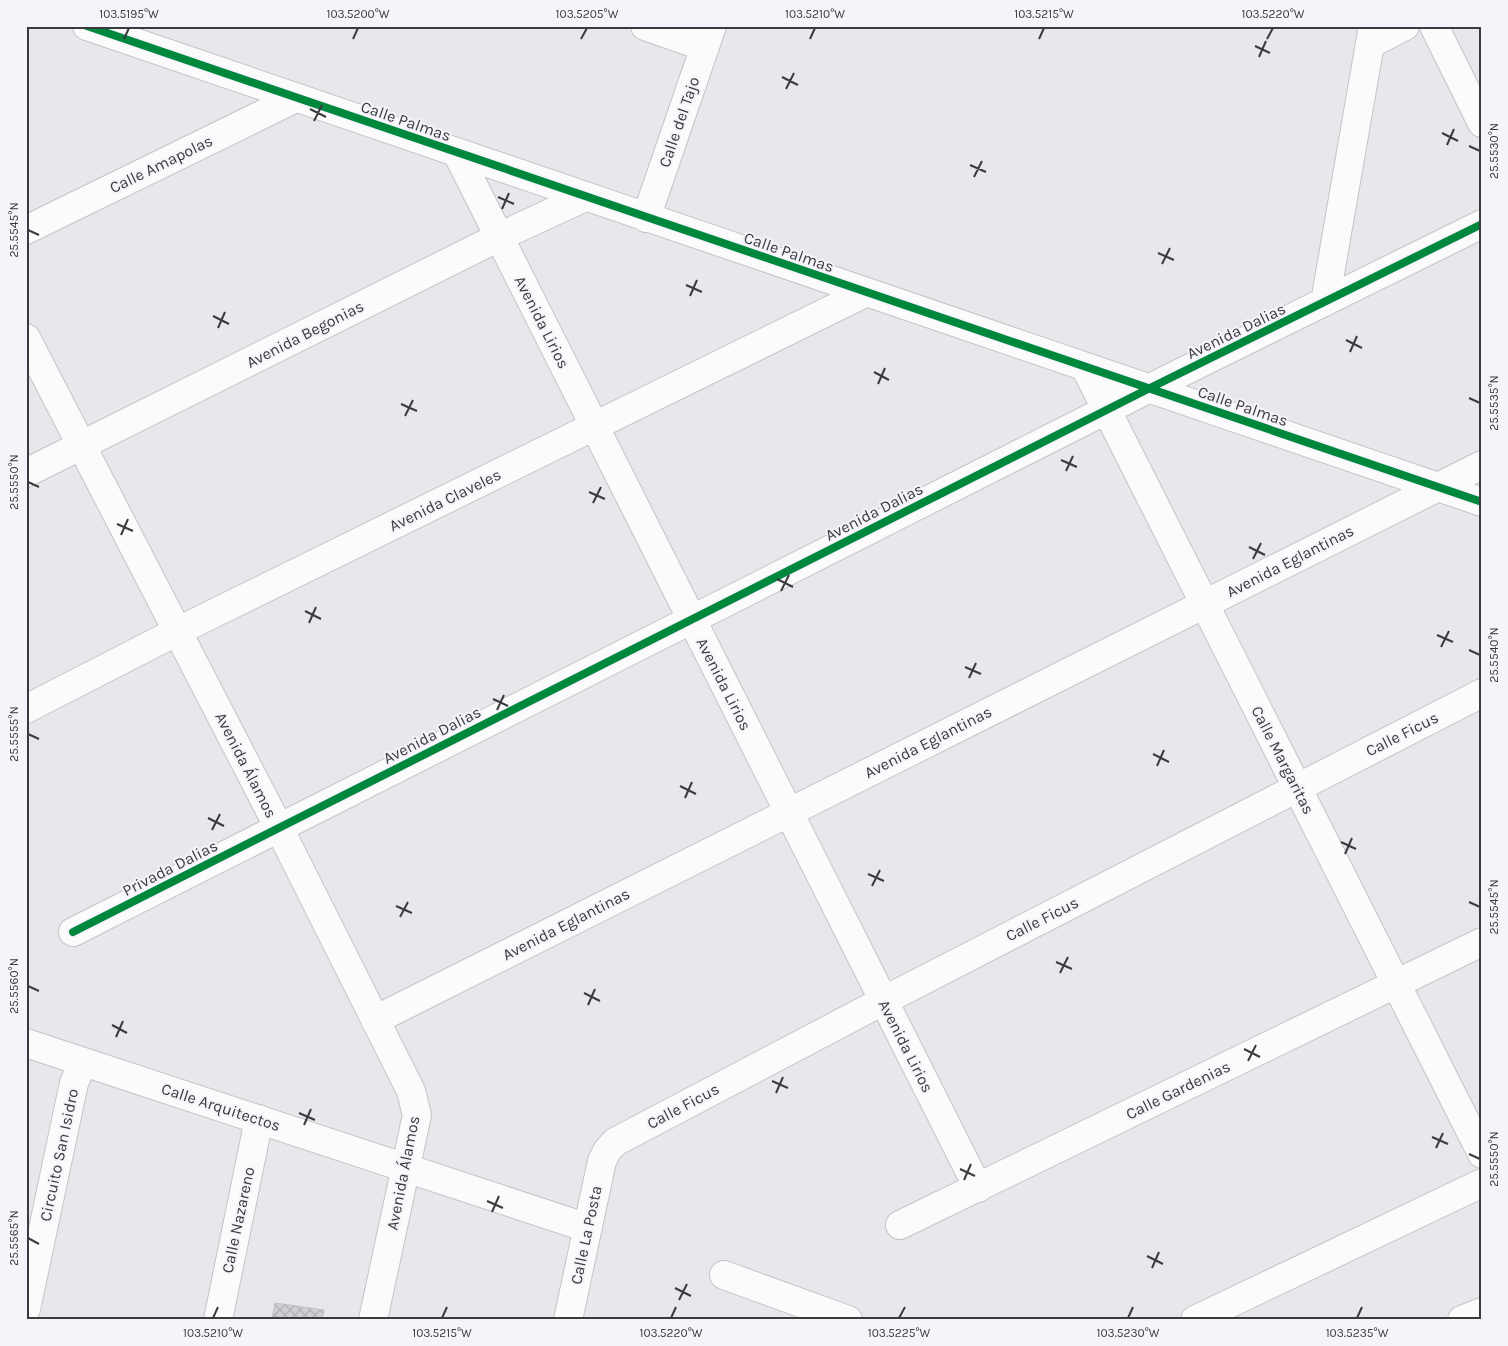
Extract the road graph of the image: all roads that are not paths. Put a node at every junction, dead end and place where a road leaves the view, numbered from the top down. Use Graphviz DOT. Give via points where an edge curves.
graph roads {
  1 [pos="87,26"];
  2 [pos="646,26"];
  3 [pos="1405,26"];
  4 [pos="1434,26"];
  5 [pos="1371,35"];
  6 [pos="709,37"];
  7 [pos="296,98"];
  8 [pos="1482,123"];
  9 [pos="457,153"];
  10 [pos="584,196"];
  11 [pos="646,218"];
  12 [pos="1482,224"];
  13 [pos="26,230"];
  14 [pos="499,237"];
  15 [pos="865,293"];
  16 [pos="1325,302"];
  17 [pos="26,338"];
  18 [pos="1085,367"];
  19 [pos="1150,388"];
  20 [pos="1107,411"];
  21 [pos="594,426"];
  22 [pos="82,445"];
  23 [pos="1482,465"];
  24 [pos="26,473"];
  25 [pos="1436,487"];
  26 [pos="1482,502"];
  27 [pos="1204,604"];
  28 [pos="691,619"];
  29 [pos="178,631"];
  30 [pos="1482,693"];
  31 [pos="26,709"];
  32 [pos="1297,788"];
  33 [pos="788,812"];
  34 [pos="279,828"];
  35 [pos="73,932"];
  36 [pos="1482,942"];
  37 [pos="1396,983"];
  38 [pos="883,1000"];
  39 [pos="375,1020"];
  40 [pos="26,1043"];
  41 [pos="83,1062"];
  42 [pos="259,1119"];
  43 [pos="607,1151"];
  44 [pos="1482,1154"];
  45 [pos="406,1168"];
  46 [pos="1482,1183"];
  47 [pos="978,1188"];
  48 [pos="900,1225"];
  49 [pos="588,1228"];
  50 [pos="724,1275"];
  51 [pos="26,1309"];
  52 [pos="1482,1312"];
  53 [pos="218,1320"];
  54 [pos="373,1320"];
  55 [pos="568,1320"];
  56 [pos="848,1320"];
  57 [pos="1195,1320"];
  58 [pos="1462,1320"];
  1 -- 7 [label="street, Calle Palmas"];
  2 -- 6 [label="street"];
  3 -- 5 [label="street"];
  4 -- 8 [label="street"];
  5 -- 16 [label="street"];
  6 -- 11 [label="street, Calle del Tajo"];
  7 -- 9 [label="street, Calle Palmas"];
  7 -- 13 [label="street, Calle Amapolas"];
  9 -- 10 [label="street, Calle Palmas"];
  9 -- 14 [label="street, Avenida Lirios"];
  10 -- 11 [label="street, Calle Palmas"];
  10 -- 14 [label="street, Avenida Begonias"];
  11 -- 15 [label="street, Calle Palmas"];
  12 -- 16 [label="street, Avenida Dalias"];
  14 -- 21 [label="street, Avenida Lirios"];
  14 -- 22 [label="street, Avenida Begonias"];
  15 -- 18 [label="street, Calle Palmas"];
  15 -- 21 [label="street, Avenida Claveles"];
  16 -- 19 [label="street, Avenida Dalias"];
  17 -- 22 [label="street, Avenida Álamos"];
  18 -- 19 [label="street, Calle Palmas"];
  18 -- 20 [label="street, Calle Margaritas"];
  19 -- 20 [label="street, Avenida Dalias"];
  19 -- 25 [label="street, Calle Palmas"];
  20 -- 27 [label="street, Calle Margaritas"];
  20 -- 28 [label="street, Avenida Dalias"];
  21 -- 28 [label="street, Avenida Lirios"];
  21 -- 29 [label="street, Avenida Claveles"];
  22 -- 24 [label="street, Avenida Begonias"];
  22 -- 29 [label="street, Avenida Álamos"];
  23 -- 25 [label="street, Avenida Eglantinas"];
  25 -- 26 [label="street, Calle Palmas"];
  25 -- 27 [label="street, Avenida Eglantinas"];
  27 -- 32 [label="street, Calle Margaritas"];
  27 -- 33 [label="street, Avenida Eglantinas"];
  28 -- 33 [label="street, Avenida Lirios"];
  28 -- 34 [label="street, Avenida Dalias"];
  29 -- 31 [label="street, Avenida Claveles"];
  29 -- 34 [label="street, Avenida Álamos"];
  30 -- 32 [label="street, Calle Ficus"];
  32 -- 37 [label="street, Calle Margaritas"];
  32 -- 38 [label="street, Calle Ficus"];
  33 -- 38 [label="street, Avenida Lirios"];
  33 -- 39 [label="street, Avenida Eglantinas"];
  34 -- 35 [label="street, Privada Dalias"];
  34 -- 39 [label="street, Avenida Álamos"];
  36 -- 37 [label="street, Calle Gardenias"];
  37 -- 44 [label="street, Calle Margaritas"];
  37 -- 47 [label="street, Calle Gardenias"];
  38 -- 43 [label="street, Calle Ficus" via="615,1142"];
  38 -- 47 [label="street, Avenida Lirios"];
  39 -- 45 [label="street, Avenida Álamos" via="411,1091 417,1115"];
  40 -- 41 [label="street, Calle Arquitectos"];
  41 -- 42 [label="street, Calle Arquitectos"];
  41 -- 51 [label="street, Circuito San Isidro" via="74,1084"];
  42 -- 45 [label="street, Calle Arquitectos"];
  42 -- 53 [label="street, Calle Nazareno"];
  43 -- 49 [label="street, Calle La Posta"];
  45 -- 49 [label="street, Calle Arquitectos"];
  45 -- 54 [label="street, Avenida Álamos"];
  46 -- 57 [label="street"];
  47 -- 48 [label="street, Calle Gardenias"];
  49 -- 55 [label="street, Calle La Posta"];
  50 -- 56 [label="street"];
  52 -- 58 [label="street"];
}
